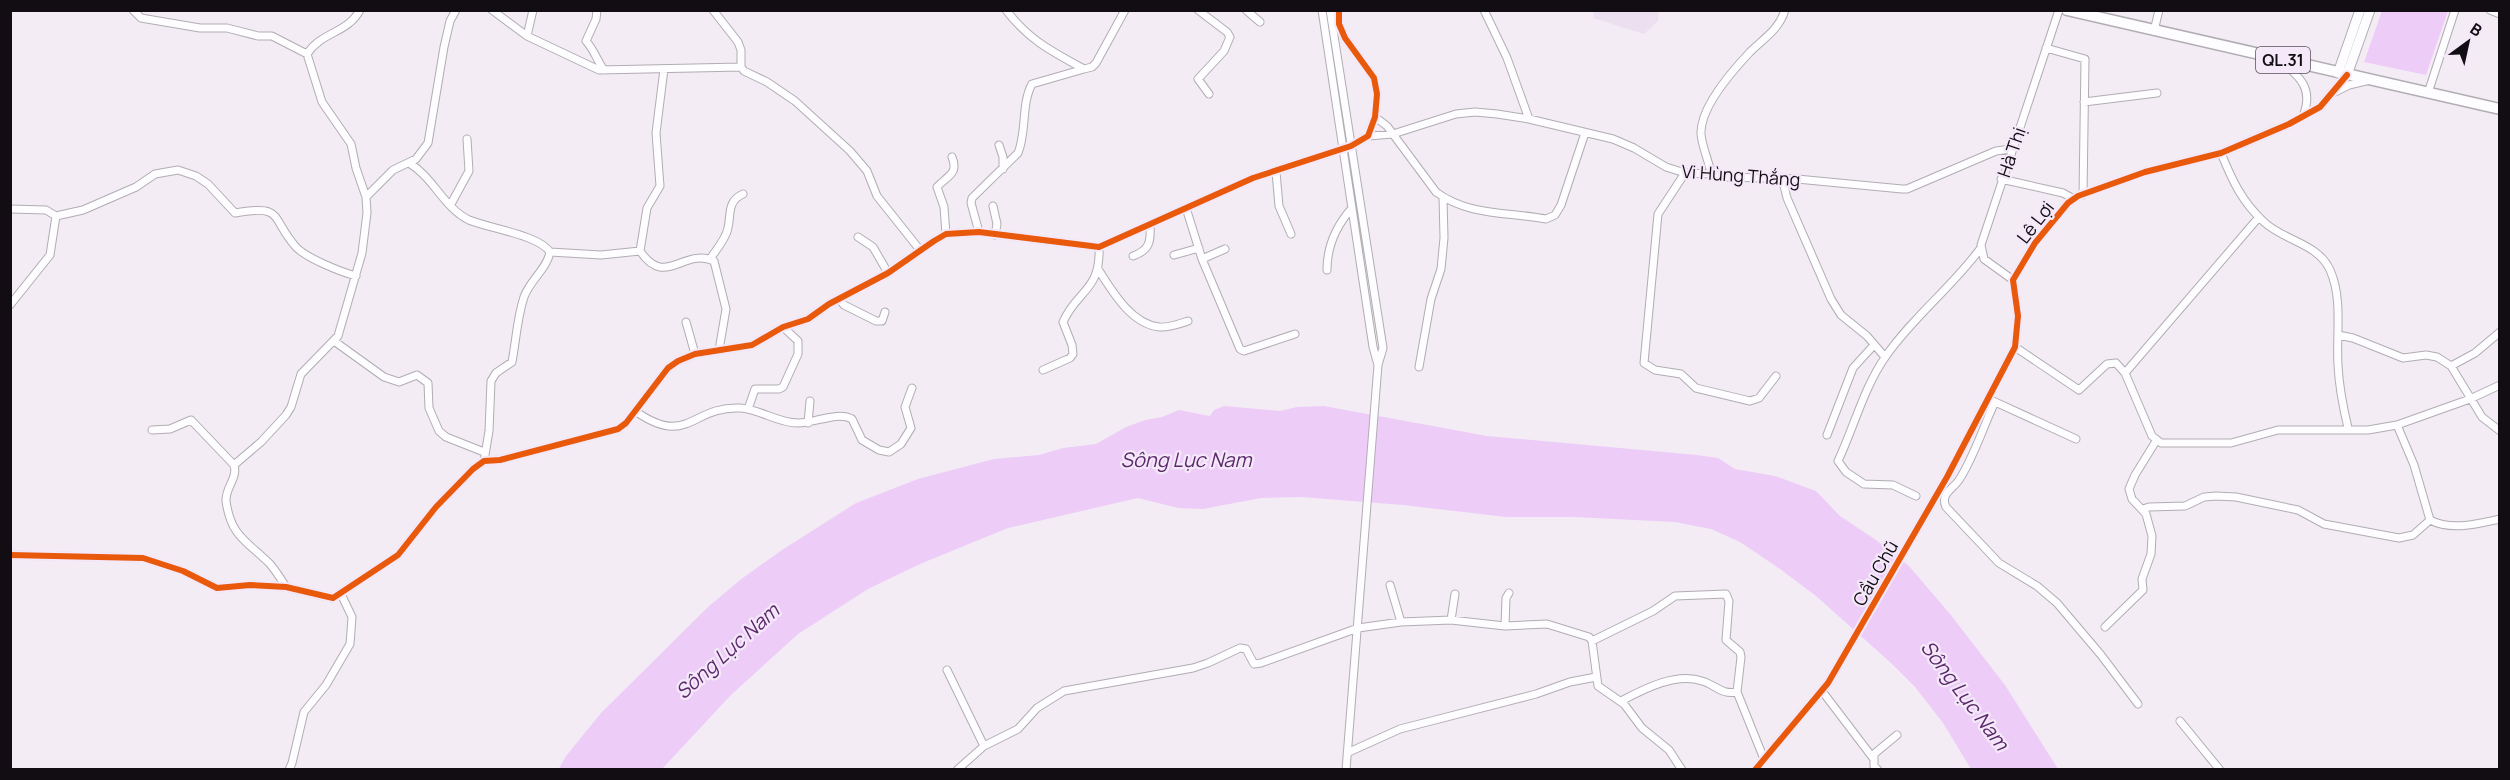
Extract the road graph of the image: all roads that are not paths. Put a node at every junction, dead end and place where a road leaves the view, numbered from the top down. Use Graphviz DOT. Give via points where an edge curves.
graph roads {
  1 [pos="133,10"];
  2 [pos="360,10"];
  3 [pos="456,10"];
  4 [pos="492,10"];
  5 [pos="533,10"];
  6 [pos="597,10"];
  7 [pos="713,10"];
  8 [pos="1006,10"];
  9 [pos="1125,10"];
  10 [pos="1198,10"];
  11 [pos="1246,10"];
  12 [pos="1322,10"];
  13 [pos="1330,10"];
  14 [pos="1339,10"];
  15 [pos="1484,10"];
  16 [pos="1785,10"];
  17 [pos="2059,10"];
  18 [pos="2067,10"];
  19 [pos="2159,10"];
  20 [pos="2360,10"];
  21 [pos="2370,10"];
  22 [pos="2455,10"];
  23 [pos="2490,10"];
  24 [pos="2499,14"];
  25 [pos="1260,22"];
  26 [pos="2154,32"];
  27 [pos="527,36"];
  28 [pos="2046,48"];
  29 [pos="307,54"];
  30 [pos="2278,59"];
  31 [pos="741,66"];
  32 [pos="664,69"];
  33 [pos="1084,69"];
  34 [pos="604,70"];
  35 [pos="2342,74"];
  36 [pos="2371,80"];
  37 [pos="2157,93"];
  38 [pos="2333,93"];
  39 [pos="2428,93"];
  40 [pos="1209,94"];
  41 [pos="2084,102"];
  42 [pos="2499,109"];
  43 [pos="2303,116"];
  44 [pos="1376,117"];
  45 [pos="1529,119"];
  46 [pos="1585,133"];
  47 [pos="1393,134"];
  48 [pos="1368,136"];
  49 [pos="467,139"];
  50 [pos="999,145"];
  51 [pos="1352,146"];
  52 [pos="1343,149"];
  53 [pos="2011,149"];
  54 [pos="2221,153"];
  55 [pos="952,158"];
  56 [pos="409,163"];
  57 [pos="1003,169"];
  58 [pos="1276,172"];
  59 [pos="1684,173"];
  60 [pos="1711,174"];
  61 [pos="1782,178"];
  62 [pos="2001,179"];
  63 [pos="743,195"];
  64 [pos="2083,195"];
  65 [pos="366,197"];
  66 [pos="1443,198"];
  67 [pos="2074,199"];
  68 [pos="451,204"];
  69 [pos="993,206"];
  70 [pos="1186,208"];
  71 [pos="1352,208"];
  72 [pos="10,210"];
  73 [pos="56,216"];
  74 [pos="2259,217"];
  75 [pos="1150,225"];
  76 [pos="979,232"];
  77 [pos="946,234"];
  78 [pos="1291,234"];
  79 [pos="995,235"];
  80 [pos="858,237"];
  81 [pos="1099,247"];
  82 [pos="1199,248"];
  83 [pos="1225,249"];
  84 [pos="1980,249"];
  85 [pos="920,250"];
  86 [pos="640,251"];
  87 [pos="550,252"];
  88 [pos="1174,255"];
  89 [pos="1133,256"];
  90 [pos="710,259"];
  91 [pos="1202,259"];
  92 [pos="1098,269"];
  93 [pos="1327,270"];
  94 [pos="888,273"];
  95 [pos="356,276"];
  96 [pos="2013,280"];
  97 [pos="838,299"];
  98 [pos="10,305"];
  99 [pos="885,312"];
  100 [pos="1188,321"];
  101 [pos="686,322"];
  102 [pos="783,327"];
  103 [pos="2499,332"];
  104 [pos="1295,334"];
  105 [pos="2338,335"];
  106 [pos="334,341"];
  107 [pos="1874,345"];
  108 [pos="2015,347"];
  109 [pos="719,350"];
  110 [pos="695,354"];
  111 [pos="1885,357"];
  112 [pos="1378,365"];
  113 [pos="2451,366"];
  114 [pos="1419,367"];
  115 [pos="1043,370"];
  116 [pos="2125,373"];
  117 [pos="1776,376"];
  118 [pos="2499,385"];
  119 [pos="912,388"];
  120 [pos="2470,399"];
  121 [pos="810,401"];
  122 [pos="1991,401"];
  123 [pos="748,409"];
  124 [pos="635,411"];
  125 [pos="808,423"];
  126 [pos="2397,425"];
  127 [pos="2348,428"];
  128 [pos="152,430"];
  129 [pos="2499,432"];
  130 [pos="1827,435"];
  131 [pos="2076,439"];
  132 [pos="2156,441"];
  133 [pos="484,452"];
  134 [pos="484,461"];
  135 [pos="234,465"];
  136 [pos="1916,496"];
  137 [pos="2143,509"];
  138 [pos="2499,519"];
  139 [pos="2430,520"];
  140 [pos="10,555"];
  141 [pos="1390,585"];
  142 [pos="286,587"];
  143 [pos="1509,592"];
  144 [pos="341,594"];
  145 [pos="1455,594"];
  146 [pos="1451,620"];
  147 [pos="1401,622"];
  148 [pos="1505,626"];
  149 [pos="2105,627"];
  150 [pos="1358,628"];
  151 [pos="1592,641"];
  152 [pos="947,670"];
  153 [pos="1596,677"];
  154 [pos="1822,691"];
  155 [pos="1737,692"];
  156 [pos="1622,701"];
  157 [pos="2138,704"];
  158 [pos="2180,721"];
  159 [pos="1897,735"];
  160 [pos="984,746"];
  161 [pos="1349,752"];
  162 [pos="1873,758"];
  163 [pos="1764,759"];
  164 [pos="291,767"];
  165 [pos="957,770"];
  166 [pos="1346,770"];
  167 [pos="1682,770"];
  168 [pos="1755,770"];
  169 [pos="1878,770"];
  170 [pos="2220,770"];
  1 -- 29 [label="street" via="141,18 272,36"];
  2 -- 29 [label="street" via="347,26 325,35"];
  3 -- 56 [label="street" via="444,47 430,137 422,152"];
  4 -- 27 [label="street"];
  5 -- 27 [label="street"];
  6 -- 34 [label="street" via="586,40"];
  7 -- 31 [label="street" via="738,42"];
  8 -- 33 [label="street" via="1035,42"];
  9 -- 33 [label="street" via="1096,63"];
  10 -- 40 [label="street" via="1230,37 1220,57 1198,79"];
  11 -- 25 [label="street"];
  12 -- 52 [label="street"];
  13 -- 51 [label="street"];
  14 -- 44 [label="street" via="1345,38 1374,78"];
  15 -- 45 [label="street"];
  16 -- 60 [label="street" via="1777,28 1738,67 1707,112 1701,134"];
  17 -- 28 [label="street, Hà Thị"];
  18 -- 26 [label="highway, QL.31"];
  19 -- 26 [label="street"];
  20 -- 35 [label="main road"];
  21 -- 35 [label="main road"];
  22 -- 39 [label="street"];
  23 -- 24 [label="street"];
  26 -- 30 [label="highway, QL.31"];
  27 -- 34 [label="street" via="591,68"];
  28 -- 41 [label="street" via="2085,59"];
  28 -- 53 [label="street, Hà Thị"];
  29 -- 65 [label="street" via="322,102 351,144"];
  30 -- 35 [label="highway, QL.31"];
  30 -- 43 [label="street" via="2299,75 2303,83 2307,107"];
  31 -- 32 [label="street"];
  31 -- 85 [label="street" via="749,75 795,101 850,151 867,171 877,196"];
  32 -- 34 [label="street"];
  32 -- 86 [label="street" via="656,133 660,186 647,208"];
  33 -- 57 [label="street" via="1032,84 1022,144"];
  35 -- 36 [label="highway, QL.31"];
  35 -- 38 [label="street"];
  36 -- 38 [label="street"];
  36 -- 39 [label="highway, QL.31"];
  37 -- 41 [label="street"];
  38 -- 43 [label="street, Lê Lợi" via="2320,107"];
  39 -- 42 [label="highway, QL.31"];
  41 -- 64 [label="street"];
  43 -- 54 [label="street, Lê Lợi"];
  44 -- 47 [label="street"];
  44 -- 48 [label="street"];
  45 -- 46 [label="street, Vi Hùng Thắng"];
  45 -- 47 [label="street, Vi Hùng Thắng" via="1475,112 1456,114"];
  46 -- 59 [label="street, Vi Hùng Thắng" via="1628,145"];
  46 -- 66 [label="street" via="1561,205 1550,218 1473,210"];
  47 -- 48 [label="street, Vi Hùng Thắng"];
  47 -- 66 [label="street"];
  48 -- 51 [label="street"];
  49 -- 68 [label="street" via="469,171"];
  50 -- 57 [label="street"];
  51 -- 52 [label="street"];
  51 -- 112 [label="street" via="1383,348"];
  52 -- 58 [label="street"];
  52 -- 71 [label="street"];
  53 -- 61 [label="street, Vi Hùng Thắng" via="1996,151 1907,189"];
  53 -- 62 [label="street, Hà Thị"];
  54 -- 64 [label="street, Lê Lợi" via="2145,172"];
  54 -- 74 [label="street" via="2235,188"];
  55 -- 77 [label="street" via="953,174 938,187 945,207"];
  56 -- 65 [label="street" via="393,170"];
  56 -- 68 [label="street"];
  57 -- 76 [label="street" via="972,198"];
  58 -- 70 [label="street"];
  58 -- 78 [label="street" via="1282,217"];
  59 -- 60 [label="street, Vi Hùng Thắng"];
  59 -- 117 [label="street" via="1658,214 1644,363 1655,370 1681,375 1696,388 1750,401 1759,398"];
  60 -- 61 [label="street, Vi Hùng Thắng"];
  61 -- 107 [label="street" via="1831,299 1841,315"];
  62 -- 67 [label="street"];
  62 -- 84 [label="street, Hà Thị"];
  63 -- 90 [label="street" via="734,201 728,229"];
  64 -- 67 [label="street, Lê Lợi"];
  65 -- 95 [label="street" via="362,254"];
  66 -- 114 [label="street" via="1441,269 1431,299"];
  67 -- 96 [label="street, Lê Lợi" via="2035,243"];
  68 -- 87 [label="street" via="469,220 518,235"];
  69 -- 79 [label="street"];
  70 -- 75 [label="street"];
  70 -- 82 [label="street"];
  71 -- 93 [label="street" via="1337,227"];
  71 -- 112 [label="street"];
  72 -- 73 [label="street" via="46,210"];
  73 -- 95 [label="street" via="83,210 163,171 183,171 208,184 235,213 269,211 280,220 299,250"];
  73 -- 98 [label="street" via="50,255"];
  74 -- 105 [label="street" via="2315,251 2330,268 2337,292"];
  74 -- 116 [label="street"];
  75 -- 81 [label="street"];
  75 -- 89 [label="street" via="1146,250"];
  76 -- 77 [label="street"];
  76 -- 79 [label="street"];
  77 -- 85 [label="street"];
  79 -- 81 [label="street"];
  80 -- 94 [label="street" via="873,247"];
  81 -- 92 [label="street"];
  82 -- 88 [label="street"];
  82 -- 91 [label="street"];
  83 -- 91 [label="street"];
  84 -- 96 [label="street" via="1990,265"];
  84 -- 111 [label="street, Hà Thị" via="1959,278"];
  85 -- 94 [label="street"];
  86 -- 87 [label="street" via="601,255"];
  86 -- 90 [label="street" via="650,264 663,268"];
  87 -- 133 [label="street" via="524,297 512,362 491,381"];
  90 -- 109 [label="street" via="717,267 726,309"];
  91 -- 104 [label="street" via="1240,349 1250,350"];
  92 -- 100 [label="street" via="1140,320 1160,327"];
  92 -- 115 [label="street" via="1063,322 1073,354"];
  94 -- 97 [label="street"];
  95 -- 106 [label="street" via="342,328"];
  96 -- 108 [label="street" via="2018,316"];
  97 -- 99 [label="street" via="876,321 882,321"];
  97 -- 102 [label="street" via="808,319"];
  101 -- 110 [label="street"];
  102 -- 109 [label="street" via="752,345"];
  102 -- 123 [label="street" via="798,341 798,354 781,389 755,389"];
  103 -- 113 [label="street" via="2475,353"];
  105 -- 113 [label="street" via="2403,358 2426,355"];
  105 -- 127 [label="street" via="2341,399"];
  106 -- 133 [label="street" via="384,377 399,382 417,375 426,381 429,408 439,431"];
  106 -- 135 [label="street" via="301,374 286,414"];
  107 -- 111 [label="street"];
  107 -- 130 [label="street" via="1853,368"];
  108 -- 116 [label="street" via="2079,390 2110,362"];
  108 -- 122 [label="street"];
  109 -- 110 [label="street"];
  110 -- 124 [label="street" via="668,368"];
  111 -- 136 [label="street, Hà Thị" via="1838,461 1864,484 1893,484"];
  112 -- 150 [label="street"];
  113 -- 120 [label="street"];
  116 -- 132 [label="street"];
  118 -- 120 [label="street"];
  119 -- 125 [label="street" via="905,407 911,428 901,444 889,452 862,440 847,416"];
  120 -- 126 [label="street"];
  120 -- 129 [label="street"];
  121 -- 125 [label="street"];
  122 -- 131 [label="street"];
  122 -- 154 [label="street, Cầu Chũ"];
  122 -- 157 [label="street" via="1959,480 1943,501 1999,563 2057,603"];
  123 -- 124 [label="street" via="719,410 675,427 652,423"];
  123 -- 125 [label="street" via="787,423"];
  124 -- 134 [label="street" via="626,423 612,431"];
  126 -- 127 [label="street" via="2368,430"];
  126 -- 139 [label="street"];
  127 -- 132 [label="street" via="2278,430 2231,443"];
  128 -- 135 [label="street" via="170,429 191,420"];
  132 -- 137 [label="street" via="2129,489 2132,499"];
  133 -- 134 [label="street"];
  134 -- 144 [label="street" via="436,507 398,555"];
  135 -- 142 [label="street" via="226,498 231,521 239,536 271,565"];
  137 -- 139 [label="street" via="2185,506 2204,497 2236,497 2298,510 2324,524 2399,538 2413,535"];
  137 -- 149 [label="street" via="2153,544 2142,579 2143,590"];
  138 -- 139 [label="street" via="2450,526"];
  140 -- 142 [label="street" via="143,558 217,588"];
  141 -- 147 [label="street"];
  142 -- 144 [label="street" via="333,598"];
  143 -- 148 [label="street"];
  144 -- 164 [label="street" via="352,617 350,644 326,685 304,712"];
  145 -- 146 [label="street"];
  146 -- 147 [label="street"];
  146 -- 148 [label="street"];
  147 -- 150 [label="street"];
  148 -- 151 [label="street" via="1547,624 1584,634"];
  150 -- 160 [label="street" via="1261,663 1254,664 1246,650 1240,648 1193,668 1064,691 1037,708 1018,729"];
  150 -- 161 [label="street"];
  151 -- 153 [label="street"];
  151 -- 155 [label="street" via="1675,596 1726,594 1726,640 1741,657"];
  152 -- 160 [label="street"];
  153 -- 156 [label="street" via="1602,691"];
  153 -- 161 [label="street" via="1400,729"];
  154 -- 162 [label="street"];
  154 -- 163 [label="street, Cầu Chũ"];
  155 -- 156 [label="street" via="1725,693 1701,680 1674,679"];
  155 -- 163 [label="street"];
  156 -- 167 [label="street" via="1642,728 1669,750"];
  158 -- 170 [label="street"];
  159 -- 162 [label="street"];
  160 -- 165 [label="street"];
  161 -- 166 [label="street"];
  162 -- 169 [label="street"];
  163 -- 168 [label="street, Cầu Chũ"];
}
